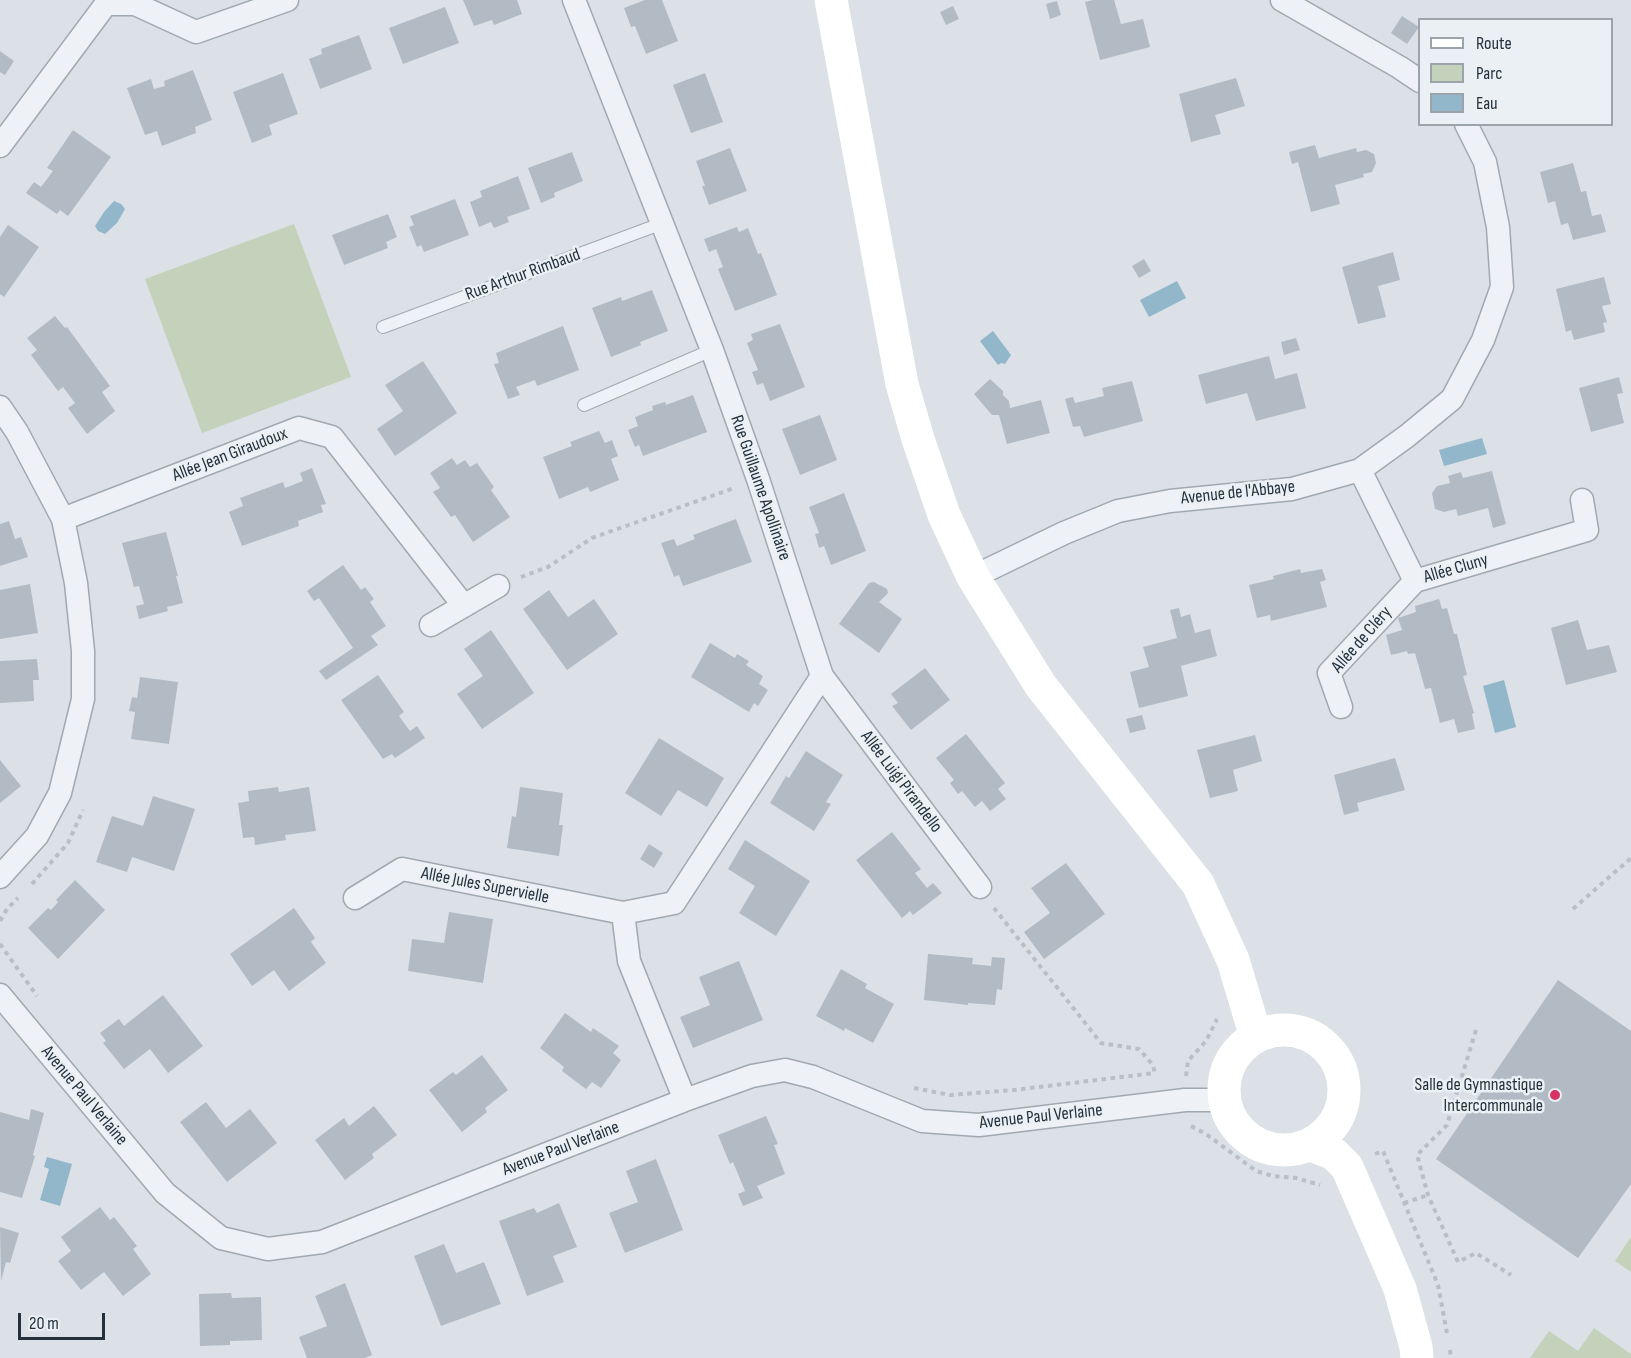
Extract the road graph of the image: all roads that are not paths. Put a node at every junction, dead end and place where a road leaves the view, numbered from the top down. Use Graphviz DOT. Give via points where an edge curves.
graph roads {
  1 [pos="287,0"];
  2 [pos="574,0"];
  3 [pos="831,0"];
  4 [pos="1282,0"];
  5 [pos="134,2"];
  6 [pos="1418,80"];
  7 [pos="1467,126"];
  8 [pos="0,146"];
  9 [pos="663,223"];
  10 [pos="383,327"];
  11 [pos="712,350"];
  12 [pos="584,405"];
  13 [pos="0,406"];
  14 [pos="1360,470"];
  15 [pos="1582,500"];
  16 [pos="63,519"];
  17 [pos="973,577"];
  18 [pos="1415,581"];
  19 [pos="498,586"];
  20 [pos="464,606"];
  21 [pos="431,626"];
  22 [pos="822,676"];
  23 [pos="1341,706"];
  24 [pos="0,877"];
  25 [pos="980,887"];
  26 [pos="355,898"];
  27 [pos="622,913"];
  28 [pos="0,995"];
  29 [pos="1256,1037"];
  30 [pos="684,1100"];
  31 [pos="1225,1100"];
  32 [pos="1311,1144"];
  33 [pos="1417,1358"];
  1 -- 5 [label="street" via="196,32"];
  2 -- 9 [label="street, Rue Guillaume Apollinaire"];
  3 -- 17 [label="street" via="902,384 944,514"];
  4 -- 6 [label="street"];
  5 -- 8 [label="street" via="106,4"];
  7 -- 14 [label="street, Avenue de l'Abbaye" via="1485,162 1498,227 1502,287 1483,340 1452,399"];
  9 -- 10 [label="lane, Rue Arthur Rimbaud"];
  9 -- 11 [label="street, Rue Guillaume Apollinaire"];
  11 -- 12 [label="lane"];
  11 -- 22 [label="street, Rue Guillaume Apollinaire"];
  13 -- 16 [label="street"];
  14 -- 17 [label="street, Avenue de l'Abbaye" via="1292,489 1170,501 1118,511"];
  14 -- 18 [label="street, Allée Cluny"];
  15 -- 18 [label="street, Allée Cluny" via="1587,530"];
  16 -- 20 [label="street, Allée Jean Giraudoux" via="299,428 332,437"];
  16 -- 24 [label="street" via="76,583 83,651 82,699 60,793 37,836"];
  17 -- 29 [label="street" via="1041,686 1198,884 1233,960"];
  18 -- 23 [label="street, Allée de Cléry" via="1329,673"];
  19 -- 20 [label="street"];
  20 -- 21 [label="street"];
  22 -- 25 [label="street, Allée Luigi Pirandello"];
  22 -- 27 [label="street" via="674,903"];
  26 -- 27 [label="street, Allée Jules Supervielle" via="402,869"];
  27 -- 30 [label="street" via="628,961"];
  28 -- 30 [label="street, Avenue Paul Verlaine" via="165,1193 221,1238 268,1250 322,1242"];
  29 -- 31 [label="street" via="1241,1048 1230,1064"];
  29 -- 32 [label="street" via="1290,1030 1307,1034 1334,1055 1346,1093 1336,1121"];
  30 -- 31 [label="street, Avenue Paul Verlaine" via="752,1076 785,1070 813,1077 922,1121 979,1125 1185,1100"];
  31 -- 32 [label="street" via="1231,1118 1257,1144 1274,1150 1293,1150"];
  32 -- 33 [label="street" via="1334,1154 1347,1167 1400,1289"];
}
